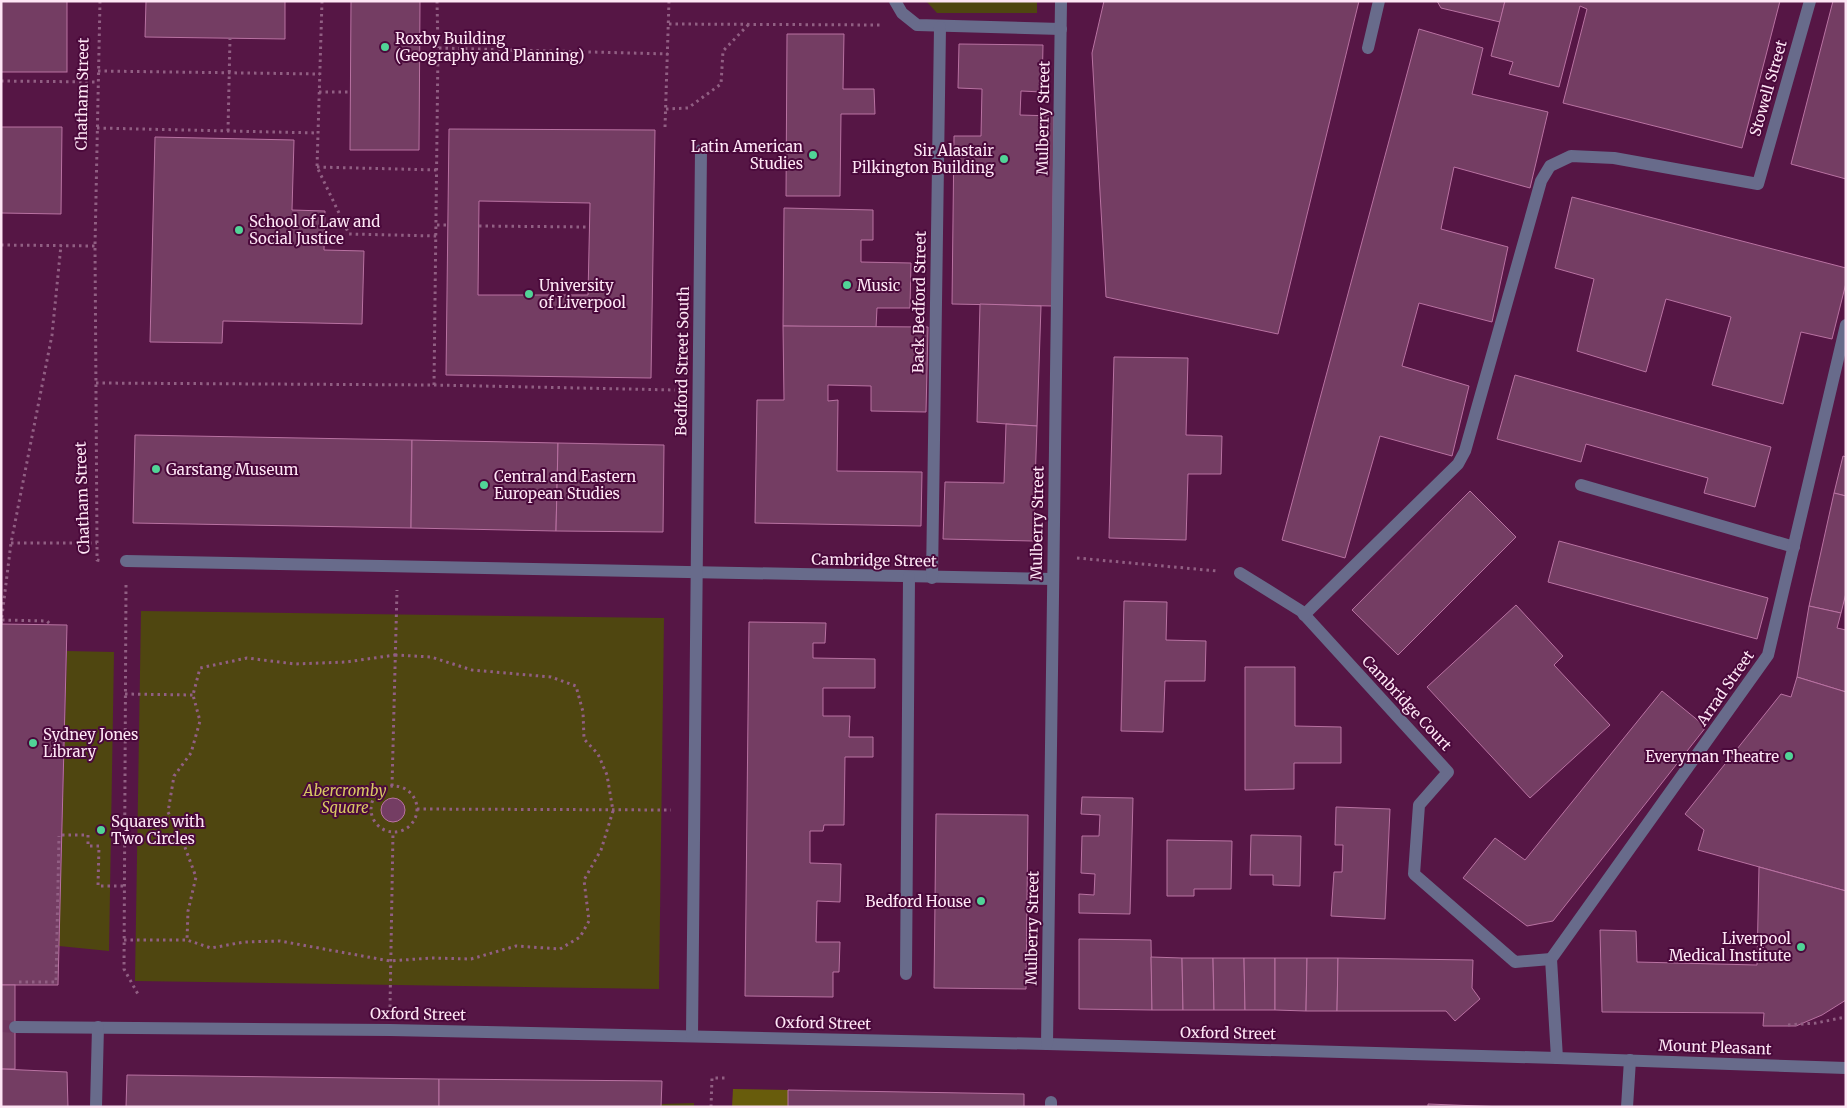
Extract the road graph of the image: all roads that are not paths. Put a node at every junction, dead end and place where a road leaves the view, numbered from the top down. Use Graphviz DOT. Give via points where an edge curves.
graph roads {
  1 [pos="895,1"];
  2 [pos="1061,1"];
  3 [pos="1379,1"];
  4 [pos="1810,1"];
  5 [pos="940,27"];
  6 [pos="1061,29"];
  7 [pos="1368,48"];
  8 [pos="701,150"];
  9 [pos="1846,325"];
  10 [pos="1582,485"];
  11 [pos="1794,546"];
  12 [pos="126,561"];
  13 [pos="696,573"];
  14 [pos="1240,573"];
  15 [pos="909,577"];
  16 [pos="932,578"];
  17 [pos="1052,579"];
  18 [pos="1304,615"];
  19 [pos="1551,960"];
  20 [pos="906,974"];
  21 [pos="15,1027"];
  22 [pos="98,1027"];
  23 [pos="692,1036"];
  24 [pos="1047,1044"];
  25 [pos="1557,1058"];
  26 [pos="1630,1060"];
  27 [pos="1846,1068"];
  28 [pos="96,1107"];
  29 [pos="1627,1107"];
  1 -- 5 [label="street" via="917,25"];
  2 -- 6 [label="street, Mulberry Street"];
  3 -- 7 [label="street"];
  4 -- 18 [label="street, Stowell Street" via="1758,184 1614,158 1571,156 1550,166 1541,181 1465,451 1458,464"];
  5 -- 6 [label="street"];
  5 -- 16 [label="street, Back Bedford Street"];
  6 -- 17 [label="street, Mulberry Street"];
  8 -- 13 [label="street, Bedford Street South"];
  9 -- 11 [label="street, Arrad Street"];
  10 -- 11 [label="street"];
  11 -- 19 [label="street, Arrad Street" via="1768,655"];
  12 -- 13 [label="street"];
  13 -- 15 [label="street, Cambridge Street"];
  13 -- 23 [label="street"];
  14 -- 18 [label="street, Cambridge Court"];
  15 -- 16 [label="street, Cambridge Street"];
  15 -- 20 [label="street"];
  16 -- 17 [label="street, Cambridge Street"];
  17 -- 24 [label="street, Mulberry Street"];
  18 -- 19 [label="street, Cambridge Court" via="1448,772 1419,805 1414,874 1515,962"];
  19 -- 25 [label="street"];
  21 -- 22 [label="street, Oxford Street"];
  22 -- 23 [label="street, Oxford Street"];
  22 -- 28 [label="street"];
  23 -- 24 [label="street, Oxford Street"];
  24 -- 25 [label="street, Oxford Street"];
  25 -- 26 [label="street, Oxford Street"];
  26 -- 27 [label="street, Mount Pleasant"];
  26 -- 29 [label="street"];
}
